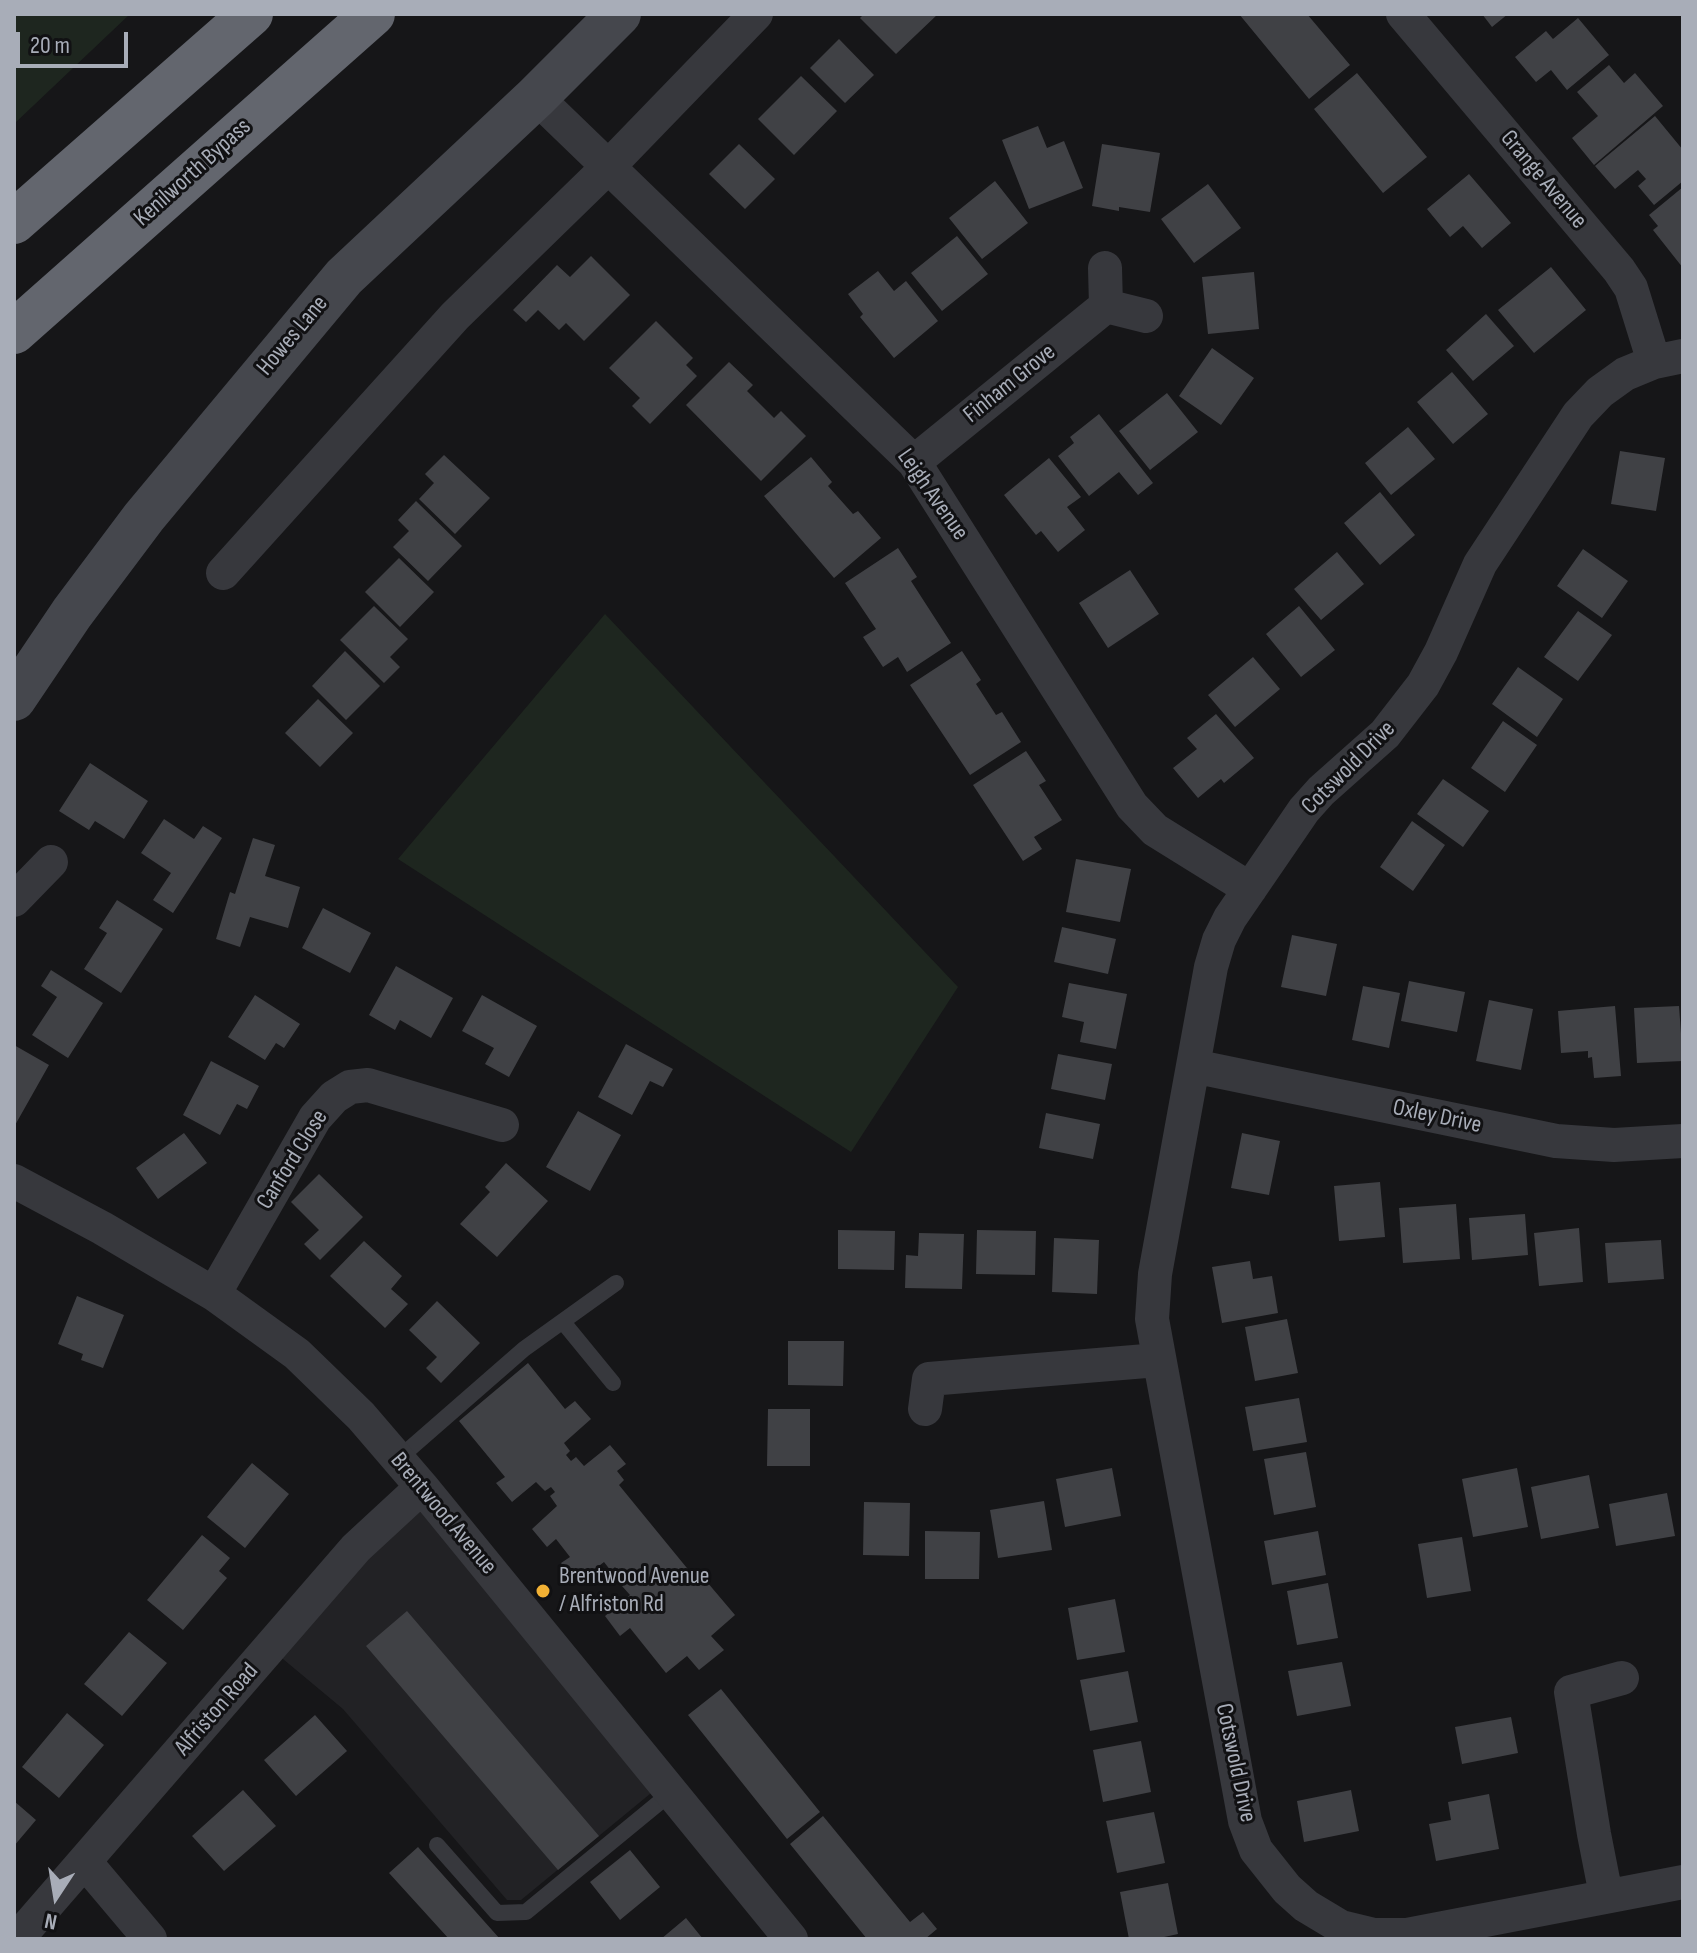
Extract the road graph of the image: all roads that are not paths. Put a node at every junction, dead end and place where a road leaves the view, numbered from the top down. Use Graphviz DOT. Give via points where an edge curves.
graph roads {
  1 [pos="251,14"];
  2 [pos="373,14"];
  3 [pos="619,14"];
  4 [pos="756,14"];
  5 [pos="1403,14"];
  6 [pos="536,97"];
  7 [pos="609,166"];
  8 [pos="14,222"];
  9 [pos="1105,268"];
  10 [pos="1106,306"];
  11 [pos="1146,316"];
  12 [pos="14,332"];
  13 [pos="1669,359"];
  14 [pos="914,462"];
  15 [pos="223,573"];
  16 [pos="14,699"];
  17 [pos="51,862"];
  18 [pos="1250,889"];
  19 [pos="14,900"];
  20 [pos="1193,1066"];
  21 [pos="502,1125"];
  22 [pos="1683,1141"];
  23 [pos="14,1181"];
  24 [pos="616,1283"];
  25 [pos="214,1294"];
  26 [pos="563,1322"];
  27 [pos="1158,1360"];
  28 [pos="613,1383"];
  29 [pos="925,1409"];
  30 [pos="398,1459"];
  31 [pos="422,1487"];
  32 [pos="1622,1678"];
  33 [pos="672,1792"];
  34 [pos="437,1845"];
  35 [pos="85,1862"];
  36 [pos="1683,1882"];
  37 [pos="1606,1895"];
  38 [pos="17,1939"];
  39 [pos="150,1939"];
  40 [pos="791,1939"];
  1 -- 8 [label="highway"];
  2 -- 12 [label="highway, Kenilworth Bypass"];
  3 -- 6 [label="main road, Howes Lane"];
  4 -- 7 [label="street"];
  5 -- 13 [label="street, Grange Avenue" via="1619,270"];
  6 -- 7 [label="street, Leigh Avenue"];
  6 -- 16 [label="main road, Howes Lane" via="344,277 144,517"];
  7 -- 14 [label="street, Leigh Avenue"];
  7 -- 15 [label="street" via="455,316"];
  9 -- 10 [label="street"];
  10 -- 11 [label="street"];
  10 -- 14 [label="street, Finham Grove"];
  13 -- 18 [label="street, Cotswold Drive" via="1625,374 1578,415 1480,564 1423,685 1385,734 1304,810"];
  14 -- 18 [label="street, Leigh Avenue" via="1132,806 1155,830"];
  17 -- 19 [label="street"];
  18 -- 20 [label="street, Cotswold Drive" via="1215,953"];
  20 -- 22 [label="street, Oxley Drive" via="1556,1141"];
  20 -- 27 [label="street, Cotswold Drive" via="1155,1274 1152,1319"];
  21 -- 25 [label="street, Canford Close" via="368,1085 350,1087 315,1118"];
  23 -- 25 [label="street, Brentwood Avenue"];
  24 -- 26 [label="lane"];
  25 -- 30 [label="street, Brentwood Avenue" via="297,1354"];
  26 -- 28 [label="lane"];
  26 -- 30 [label="lane" via="524,1349"];
  27 -- 29 [label="street" via="929,1379"];
  27 -- 37 [label="street, Cotswold Drive" via="1245,1821 1256,1850 1287,1889 1341,1927 1374,1935 1407,1935"];
  30 -- 31 [label="street, Brentwood Avenue"];
  31 -- 33 [label="street, Brentwood Avenue"];
  31 -- 35 [label="street, Alfriston Road" via="356,1548"];
  32 -- 37 [label="street" via="1571,1692"];
  33 -- 34 [label="lane" via="526,1912 497,1913"];
  33 -- 40 [label="street, Brentwood Avenue"];
  35 -- 38 [label="street, Alfriston Road"];
  35 -- 39 [label="street"];
  36 -- 37 [label="street, Cotswold Drive"];
}
